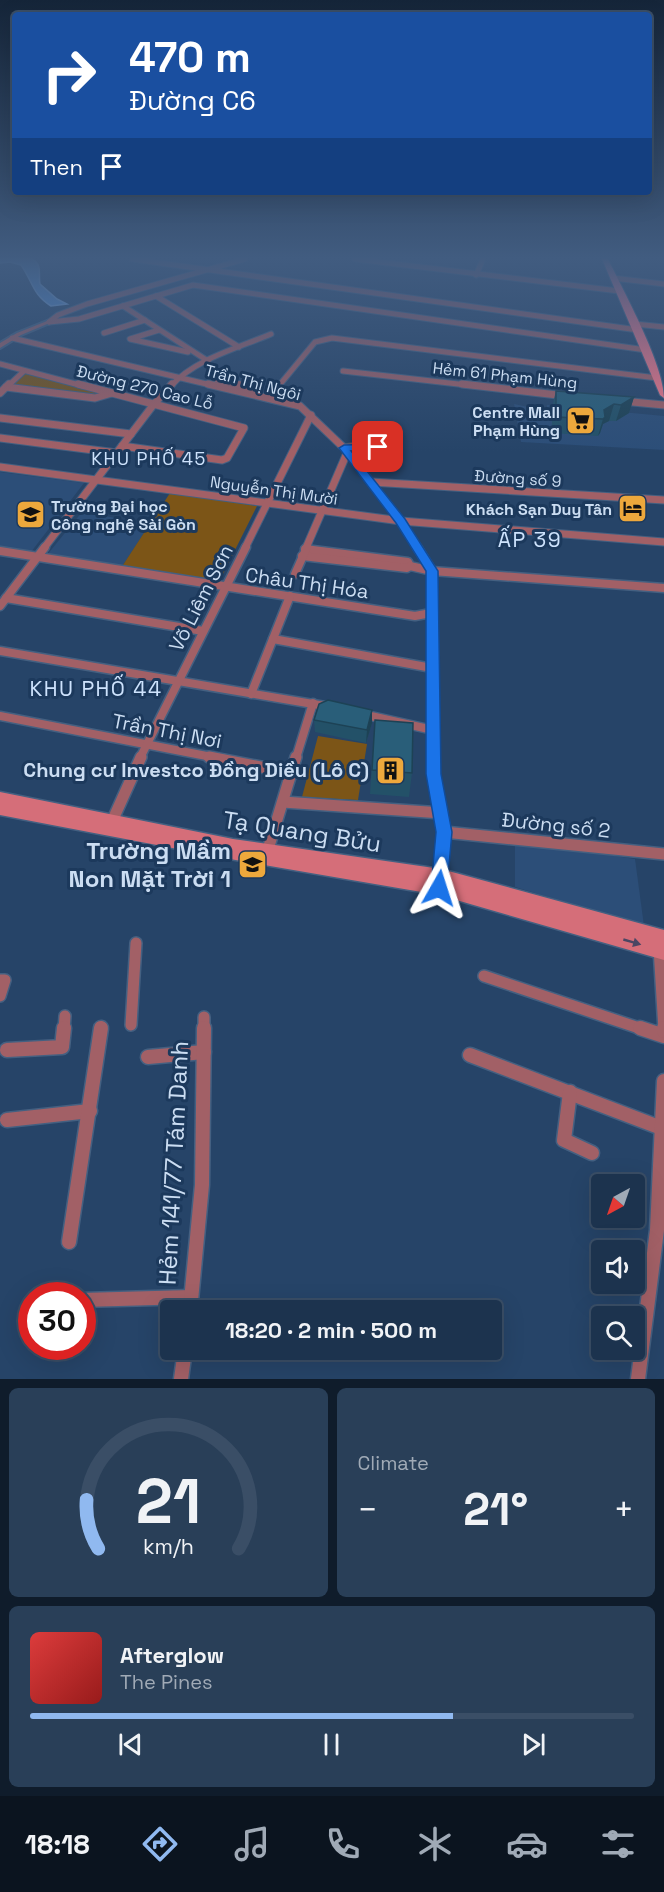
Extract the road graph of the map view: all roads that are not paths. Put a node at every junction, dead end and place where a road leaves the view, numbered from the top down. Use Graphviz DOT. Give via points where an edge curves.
graph roads {
  1 [pos="45,323"];
  2 [pos="134,323"];
  3 [pos="150,323"];
  4 [pos="201,323"];
  5 [pos="457,323"];
  6 [pos="609,323"];
  7 [pos="635,323"];
  8 [pos="637,327"];
  9 [pos="664,327"];
  10 [pos="159,330"];
  11 [pos="19,333"];
  12 [pos="104,333"];
  13 [pos="271,334"];
  14 [pos="12,338"];
  15 [pos="0,346"];
  16 [pos="239,347"];
  17 [pos="646,351"];
  18 [pos="194,353"];
  19 [pos="208,361"];
  20 [pos="0,364"];
  21 [pos="24,371"];
  22 [pos="343,371"];
  23 [pos="186,373"];
  24 [pos="659,376"];
  25 [pos="179,377"];
  26 [pos="282,382"];
  27 [pos="6,387"];
  28 [pos="257,389"];
  29 [pos="0,393"];
  30 [pos="112,393"];
  31 [pos="664,395"];
  32 [pos="571,396"];
  33 [pos="618,400"];
  34 [pos="154,404"];
  35 [pos="664,405"];
  36 [pos="311,415"];
  37 [pos="0,418"];
  38 [pos="131,434"];
  39 [pos="0,438"];
  40 [pos="122,446"];
  41 [pos="398,448"];
  42 [pos="346,451"];
  43 [pos="117,453"];
  44 [pos="0,467"];
  45 [pos="97,479"];
  46 [pos="370,482"];
  47 [pos="664,500"];
  48 [pos="270,503"];
  49 [pos="322,510"];
  50 [pos="401,521"];
  51 [pos="664,542"];
  52 [pos="0,551"];
  53 [pos="304,552"];
  54 [pos="38,557"];
  55 [pos="432,571"];
  56 [pos="296,574"];
  57 [pos="224,587"];
  58 [pos="664,588"];
  59 [pos="0,590"];
  60 [pos="9,595"];
  61 [pos="290,596"];
  62 [pos="0,606"];
  63 [pos="430,613"];
  64 [pos="202,631"];
  65 [pos="273,639"];
  66 [pos="0,651"];
  67 [pos="432,668"];
  68 [pos="178,681"];
  69 [pos="251,694"];
  70 [pos="313,703"];
  71 [pos="346,711"];
  72 [pos="357,713"];
  73 [pos="0,716"];
  74 [pos="433,730"];
  75 [pos="148,745"];
  76 [pos="292,773"];
  77 [pos="0,798"];
  78 [pos="283,802"];
  79 [pos="0,809"];
  80 [pos="441,813"];
  81 [pos="110,825"];
  82 [pos="444,832"];
  83 [pos="266,854"];
  84 [pos="664,854"];
  85 [pos="440,882"];
  86 [pos="136,943"];
  87 [pos="661,944"];
  88 [pos="484,976"];
  89 [pos="0,980"];
  90 [pos="0,996"];
  91 [pos="65,1016"];
  92 [pos="204,1017"];
  93 [pos="131,1025"];
  94 [pos="101,1028"];
  95 [pos="664,1033"];
  96 [pos="7,1050"];
  97 [pos="204,1052"];
  98 [pos="470,1054"];
  99 [pos="148,1057"];
  100 [pos="664,1081"];
  101 [pos="570,1092"];
  102 [pos="90,1111"];
  103 [pos="8,1120"];
  104 [pos="664,1129"];
  105 [pos="592,1154"];
  106 [pos="69,1242"];
  107 [pos="191,1300"];
  108 [pos="96,1301"];
  109 [pos="160,1303"];
  110 [pos="184,1360"];
  111 [pos="181,1379"];
  112 [pos="638,1379"];
  1 -- 11 [label="street"];
  2 -- 12 [label="street"];
  3 -- 10 [label="street"];
  4 -- 16 [label="street"];
  5 -- 17 [label="street"];
  6 -- 8 [label="street"];
  7 -- 8 [label="main road"];
  8 -- 9 [label="street"];
  8 -- 17 [label="main road"];
  10 -- 18 [label="street"];
  10 -- 18 [label="street" via="130,339"];
  11 -- 14 [label="street"];
  11 -- 23 [label="street, Trần Thị Ngôi"];
  13 -- 16 [label="street"];
  14 -- 15 [label="street"];
  14 -- 25 [label="street, Trần Thị Ngôi"];
  16 -- 19 [label="street"];
  17 -- 24 [label="main road"];
  18 -- 19 [label="street"];
  19 -- 23 [label="street"];
  20 -- 21 [label="street, Đường 270 Cao Lỗ"];
  21 -- 27 [label="street"];
  21 -- 30 [label="street, Đường 270 Cao Lỗ"];
  22 -- 32 [label="street, Hẻm 61 Phạm Hùng"];
  23 -- 25 [label="street"];
  23 -- 28 [label="street, Trần Thị Ngôi"];
  24 -- 26 [label="street" via="332,338 315,342"];
  24 -- 31 [label="main road"];
  25 -- 34 [label="street"];
  25 -- 36 [label="street, Trần Thị Ngôi" via="300,406"];
  27 -- 29 [label="street"];
  27 -- 30 [label="street" via="95,398"];
  30 -- 34 [label="street, Đường 270 Cao Lỗ"];
  33 -- 35 [label="street"];
  34 -- 38 [label="street"];
  34 -- 40 [label="street, Đường 270 Cao Lỗ" via="244,428 222,460"];
  36 -- 42 [label="street, Trần Thị Ngôi"];
  36 -- 48 [label="street, Võ Liêm Sơn"];
  37 -- 38 [label="street"];
  38 -- 40 [label="street"];
  39 -- 43 [label="street"];
  40 -- 43 [label="street"];
  41 -- 42 [label="street"];
  42 -- 46 [label="street, Trần Thị Ngôi"];
  42 -- 49 [label="street"];
  43 -- 45 [label="street"];
  44 -- 45 [label="street, Nguyễn Thị Mười"];
  45 -- 48 [label="street, Nguyễn Thị Mười"];
  45 -- 54 [label="street"];
  46 -- 47 [label="street, Đường số 9"];
  46 -- 50 [label="street, Trần Thị Ngôi"];
  48 -- 49 [label="street, Nguyễn Thị Mười"];
  48 -- 57 [label="street, Võ Liêm Sơn"];
  49 -- 50 [label="street, Nguyễn Thị Mười"];
  49 -- 53 [label="street"];
  50 -- 51 [label="street, Nguyễn Thị Mười"];
  50 -- 55 [label="street, Trần Thị Ngôi"];
  52 -- 54 [label="street, Châu Thị Hóa"];
  53 -- 55 [label="street"];
  53 -- 56 [label="street"];
  54 -- 57 [label="street, Châu Thị Hóa"];
  54 -- 60 [label="street"];
  55 -- 58 [label="street"];
  55 -- 63 [label="street"];
  57 -- 61 [label="street, Châu Thị Hóa"];
  57 -- 64 [label="street, Võ Liêm Sơn"];
  59 -- 60 [label="street"];
  60 -- 62 [label="street"];
  60 -- 64 [label="street"];
  61 -- 63 [label="street, Châu Thị Hóa" via="415,616"];
  61 -- 65 [label="street"];
  63 -- 67 [label="street"];
  64 -- 68 [label="street, Võ Liêm Sơn"];
  65 -- 67 [label="street"];
  65 -- 69 [label="street"];
  66 -- 68 [label="street"];
  67 -- 74 [label="street"];
  68 -- 69 [label="street"];
  68 -- 75 [label="street, Võ Liêm Sơn"];
  69 -- 70 [label="street"];
  70 -- 71 [label="street"];
  70 -- 76 [label="street"];
  72 -- 74 [label="street"];
  73 -- 75 [label="street, Trần Thị Nơi"];
  74 -- 80 [label="street" via="434,774"];
  75 -- 76 [label="street, Trần Thị Nơi"];
  75 -- 81 [label="street, Võ Liêm Sơn"];
  76 -- 78 [label="street"];
  77 -- 81 [label="main road, Tạ Quang Bửu"];
  78 -- 80 [label="street"];
  78 -- 83 [label="street"];
  79 -- 81 [label="main road, Tạ Quang Bửu"];
  80 -- 82 [label="street"];
  81 -- 83 [label="main road, Tạ Quang Bửu"];
  82 -- 84 [label="street, Đường số 2"];
  82 -- 85 [label="street"];
  83 -- 85 [label="main road, Tạ Quang Bửu"];
  85 -- 87 [label="main road, Tạ Quang Bửu"];
  86 -- 93 [label="street"];
  87 -- 95 [label="street"];
  88 -- 95 [label="street"];
  89 -- 90 [label="street" via="5,980"];
  91 -- 96 [label="street" via="62,1047"];
  92 -- 97 [label="street, Hẻm 141/77 Tám Danh"];
  94 -- 102 [label="street"];
  97 -- 99 [label="street"];
  97 -- 107 [label="street, Hẻm 141/77 Tám Danh" via="202,1185"];
  98 -- 101 [label="street"];
  100 -- 104 [label="street"];
  101 -- 104 [label="street"];
  101 -- 105 [label="street" via="564,1140"];
  102 -- 103 [label="street"];
  102 -- 106 [label="street"];
  104 -- 112 [label="street" via="655,1254"];
  108 -- 109 [label="street"];
  110 -- 111 [label="street"];
}
